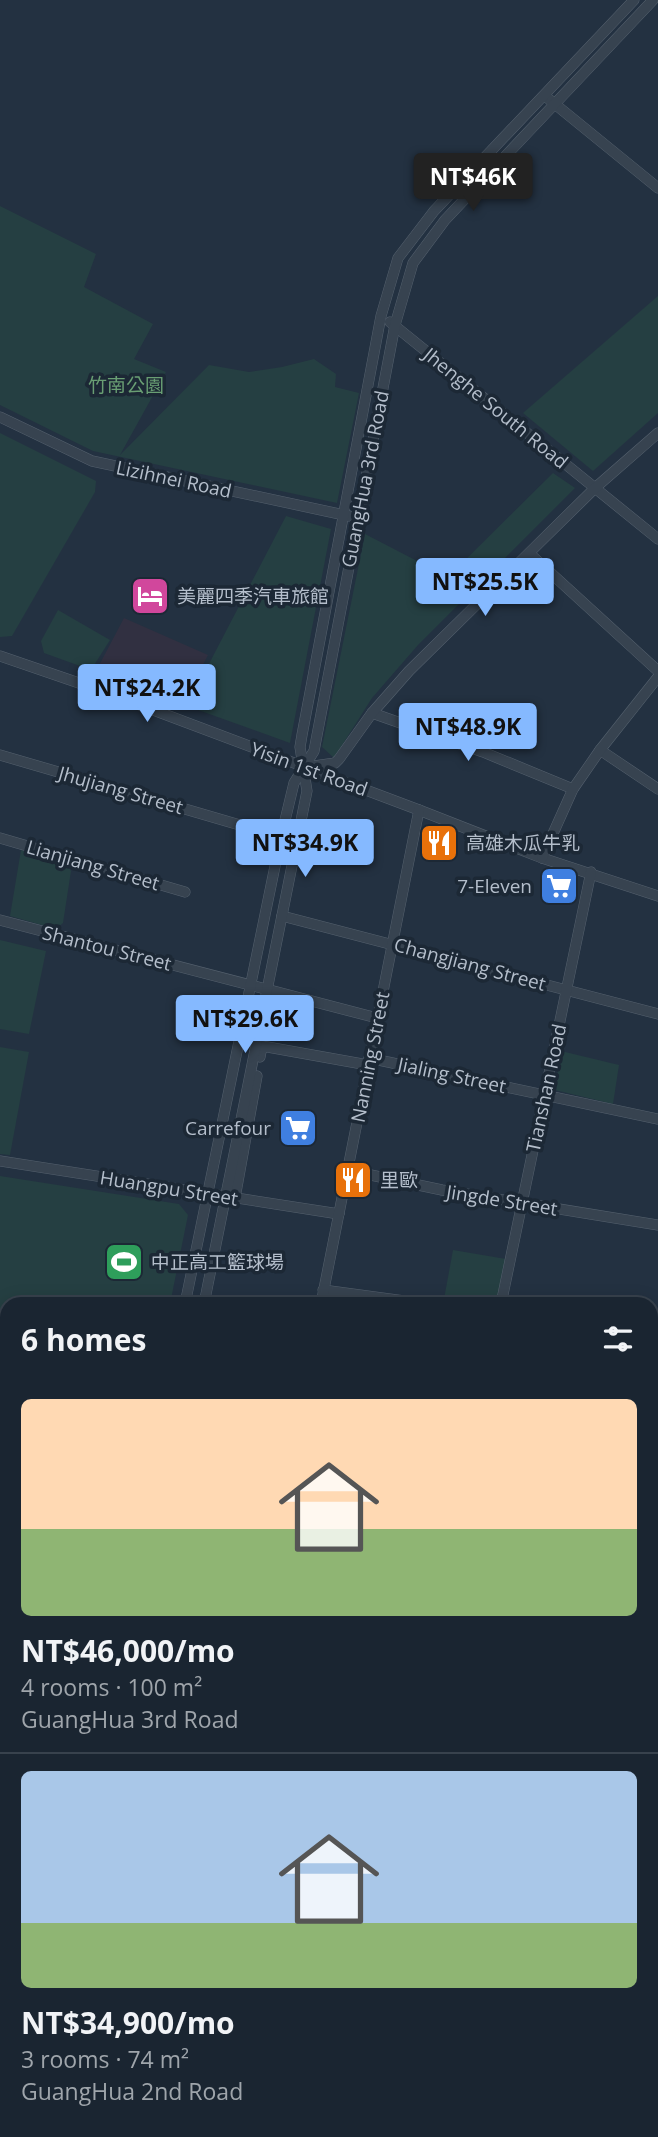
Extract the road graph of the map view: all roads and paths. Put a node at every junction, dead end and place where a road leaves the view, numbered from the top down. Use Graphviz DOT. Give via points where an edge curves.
graph roads {
  1 [pos="634,0"];
  2 [pos="653,0"];
  3 [pos="545,96"];
  4 [pos="555,104"];
  5 [pos="658,188"];
  6 [pos="381,316"];
  7 [pos="395,325"];
  8 [pos="0,417"];
  9 [pos="658,433"];
  10 [pos="595,488"];
  11 [pos="344,515"];
  12 [pos="356,518"];
  13 [pos="658,539"];
  14 [pos="530,554"];
  15 [pos="0,656"];
  16 [pos="658,671"];
  17 [pos="658,677"];
  18 [pos="372,713"];
  19 [pos="600,750"];
  20 [pos="0,755"];
  21 [pos="303,767"];
  22 [pos="573,789"];
  23 [pos="658,789"];
  24 [pos="419,810"];
  25 [pos="281,837"];
  26 [pos="0,838"];
  27 [pos="542,858"];
  28 [pos="591,872"];
  29 [pos="185,892"];
  30 [pos="658,896"];
  31 [pos="282,916"];
  32 [pos="0,920"];
  33 [pos="392,943"];
  34 [pos="252,985"];
  35 [pos="566,989"];
  36 [pos="270,990"];
  37 [pos="658,1014"];
  38 [pos="377,1018"];
  39 [pos="262,1046"];
  40 [pos="369,1062"];
  41 [pos="544,1095"];
  42 [pos="229,1097"];
  43 [pos="246,1100"];
  44 [pos="658,1119"];
  45 [pos="0,1161"];
  46 [pos="347,1170"];
  47 [pos="209,1194"];
  48 [pos="231,1197"];
  49 [pos="522,1203"];
  50 [pos="338,1214"];
  51 [pos="658,1225"];
  52 [pos="323,1290"];
  53 [pos="187,1297"];
  54 [pos="206,1297"];
  55 [pos="322,1297"];
  56 [pos="375,1297"];
  57 [pos="502,1297"];
  1 -- 3 [label="street, GuangHua 3rd Road"];
  2 -- 4 [label="street, GuangHua 3rd Road"];
  3 -- 4 [label="street"];
  3 -- 6 [label="street, GuangHua 3rd Road" via="434,211 398,258"];
  4 -- 5 [label="street"];
  4 -- 7 [label="street, GuangHua 3rd Road" via="445,220 413,263"];
  6 -- 7 [label="street, Jhenghe South Road"];
  6 -- 11 [label="street, GuangHua 3rd Road"];
  7 -- 10 [label="street, Jhenghe South Road"];
  7 -- 12 [label="street, GuangHua 3rd Road"];
  8 -- 11 [label="street, Lizihnei Road" via="92,461"];
  9 -- 10 [label="street"];
  10 -- 13 [label="street, Jhenghe South Road"];
  10 -- 14 [label="street"];
  11 -- 12 [label="street, Lizihnei Road"];
  11 -- 21 [label="street, GuangHua 3rd Road" via="300,747"];
  12 -- 21 [label="street, GuangHua 3rd Road" via="314,751"];
  14 -- 16 [label="street"];
  14 -- 18 [label="street"];
  15 -- 21 [label="street, Yisin 1st Road"];
  17 -- 19 [label="street"];
  18 -- 21 [label="street" via="335,762"];
  18 -- 22 [label="street"];
  19 -- 22 [label="street"];
  19 -- 23 [label="street"];
  20 -- 25 [label="street, Jhujiang Street"];
  21 -- 24 [label="street, Yisin 1st Road"];
  21 -- 25 [label="street" via="294,783"];
  21 -- 31 [label="street" via="307,792"];
  22 -- 27 [label="street"];
  24 -- 27 [label="street, Yisin 1st Road"];
  24 -- 33 [label="street, Nanning Street"];
  25 -- 34 [label="street"];
  26 -- 29 [label="street, Lianjiang Street"];
  27 -- 28 [label="street, Yisin 1st Road"];
  28 -- 30 [label="street, Yisin 1st Road"];
  28 -- 35 [label="street, Tianshan Road"];
  31 -- 33 [label="street, Changjiang Street"];
  31 -- 36 [label="street"];
  32 -- 34 [label="street, Shantou Street"];
  33 -- 35 [label="street, Changjiang Street"];
  33 -- 38 [label="street, Nanning Street"];
  34 -- 36 [label="street, Shantou Street"];
  34 -- 42 [label="street"];
  35 -- 37 [label="street, Changjiang Street"];
  35 -- 41 [label="street, Tianshan Road"];
  36 -- 38 [label="street, Shantou Street"];
  36 -- 39 [label="street"];
  36 -- 43 [label="street"];
  38 -- 40 [label="street, Nanning Street"];
  39 -- 40 [label="street, Jialing Street"];
  39 -- 48 [label="street"];
  40 -- 41 [label="street, Jialing Street"];
  40 -- 46 [label="street, Nanning Street"];
  41 -- 44 [label="street, Jialing Street"];
  41 -- 49 [label="street, Tianshan Road"];
  42 -- 43 [label="street"];
  42 -- 47 [label="street"];
  43 -- 48 [label="street"];
  45 -- 47 [label="street, Huangpu Street"];
  46 -- 49 [label="street, Jingde Street"];
  46 -- 50 [label="street, Nanning Street"];
  47 -- 48 [label="street, Huangpu Street"];
  47 -- 53 [label="street"];
  48 -- 50 [label="street, Huangpu Street"];
  48 -- 54 [label="street"];
  49 -- 51 [label="street, Jingde Street"];
  49 -- 57 [label="street, Tianshan Road"];
  50 -- 52 [label="street, Nanning Street"];
  52 -- 55 [label="street, Nanning Street"];
  52 -- 56 [label="street"];
}
